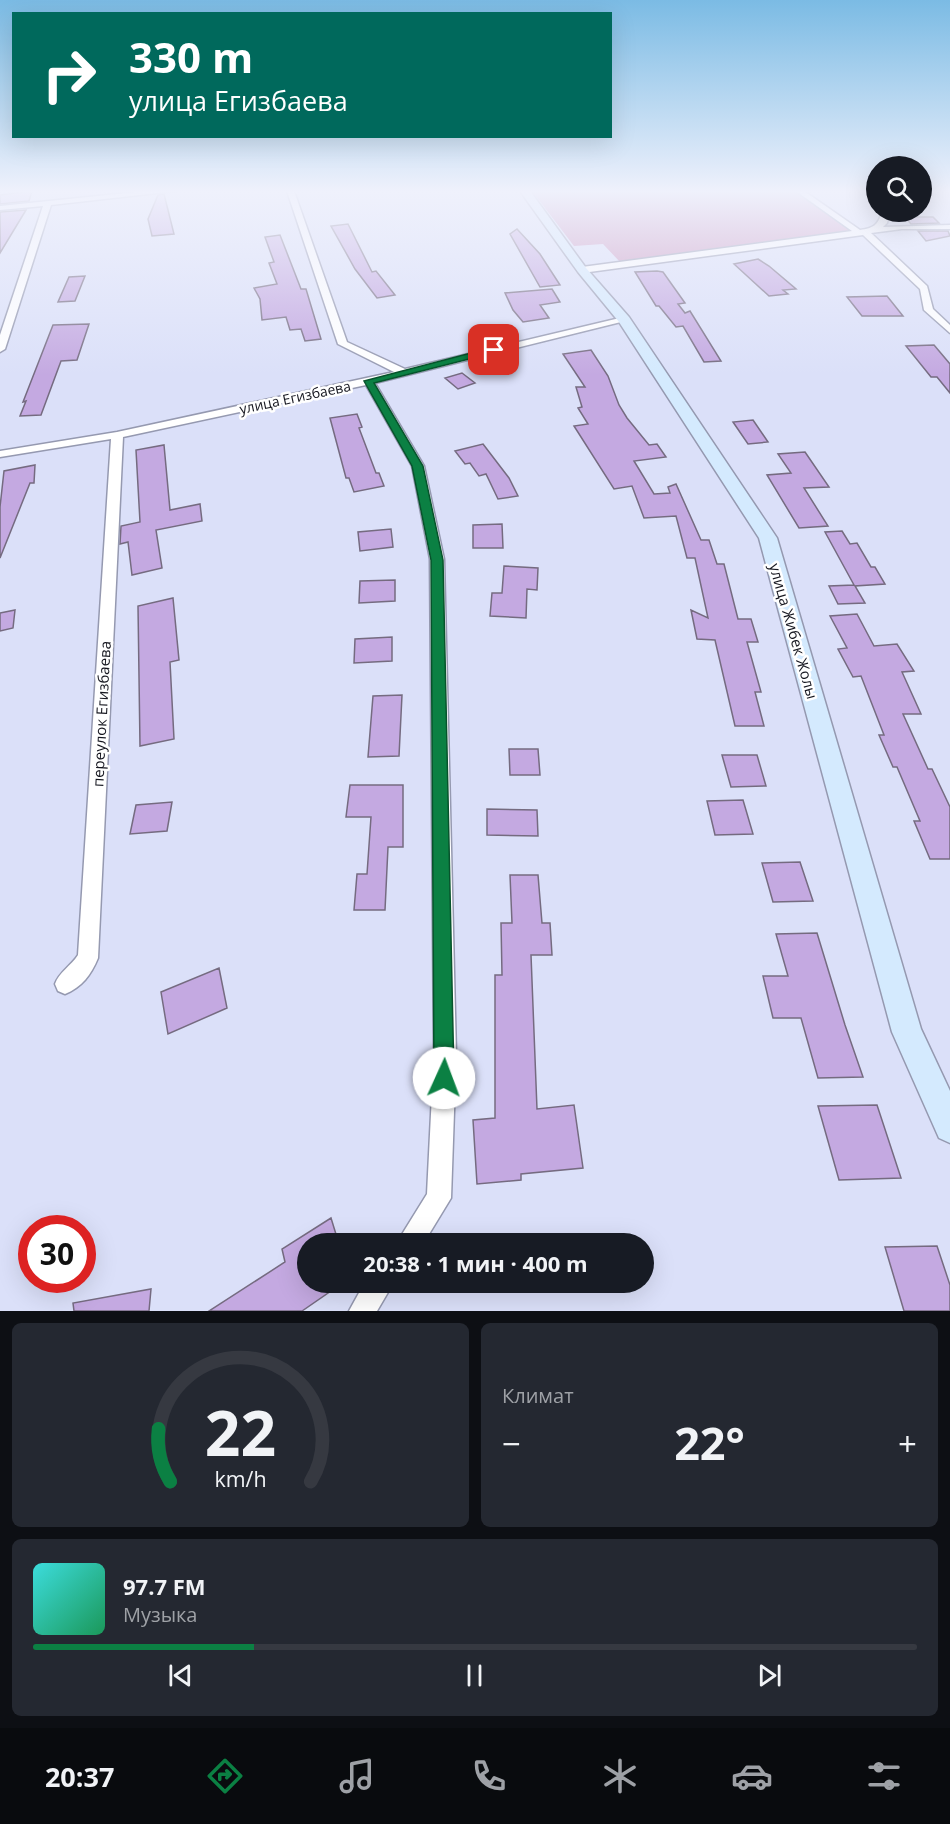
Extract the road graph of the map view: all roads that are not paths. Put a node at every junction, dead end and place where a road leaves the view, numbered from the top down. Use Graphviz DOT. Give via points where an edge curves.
graph roads {
  1 [pos="32,252"];
  2 [pos="311,252"];
  3 [pos="569,252"];
  4 [pos="715,252"];
  5 [pos="887,252"];
  6 [pos="582,270"];
  7 [pos="624,320"];
  8 [pos="950,330"];
  9 [pos="0,350"];
  10 [pos="404,372"];
  11 [pos="369,381"];
  12 [pos="117,435"];
  13 [pos="0,454"];
  14 [pos="65,984"];
  15 [pos="950,1127"];
  16 [pos="415,1233"];
  17 [pos="374,1293"];
  18 [pos="362,1311"];
  1 -- 9 [label="street"];
  2 -- 10 [label="street" via="343,344"];
  3 -- 6 [label="main road, улица Жибек Жолы"];
  4 -- 6 [label="street"];
  5 -- 8 [label="street" via="924,288 929,310"];
  6 -- 7 [label="main road, улица Жибек Жолы"];
  7 -- 10 [label="street, улица Егизбаева"];
  7 -- 15 [label="main road, улица Жибек Жолы" via="768,538 907,1032"];
  10 -- 11 [label="street, улица Егизбаева"];
  11 -- 12 [label="street, улица Егизбаева"];
  11 -- 16 [label="street" via="418,466 437,560 445,1066 439,1198"];
  12 -- 13 [label="street, улица Егизбаева"];
  12 -- 14 [label="street, переулок Егизбаева" via="88,958 80,973"];
  17 -- 18 [label="street"];
}
